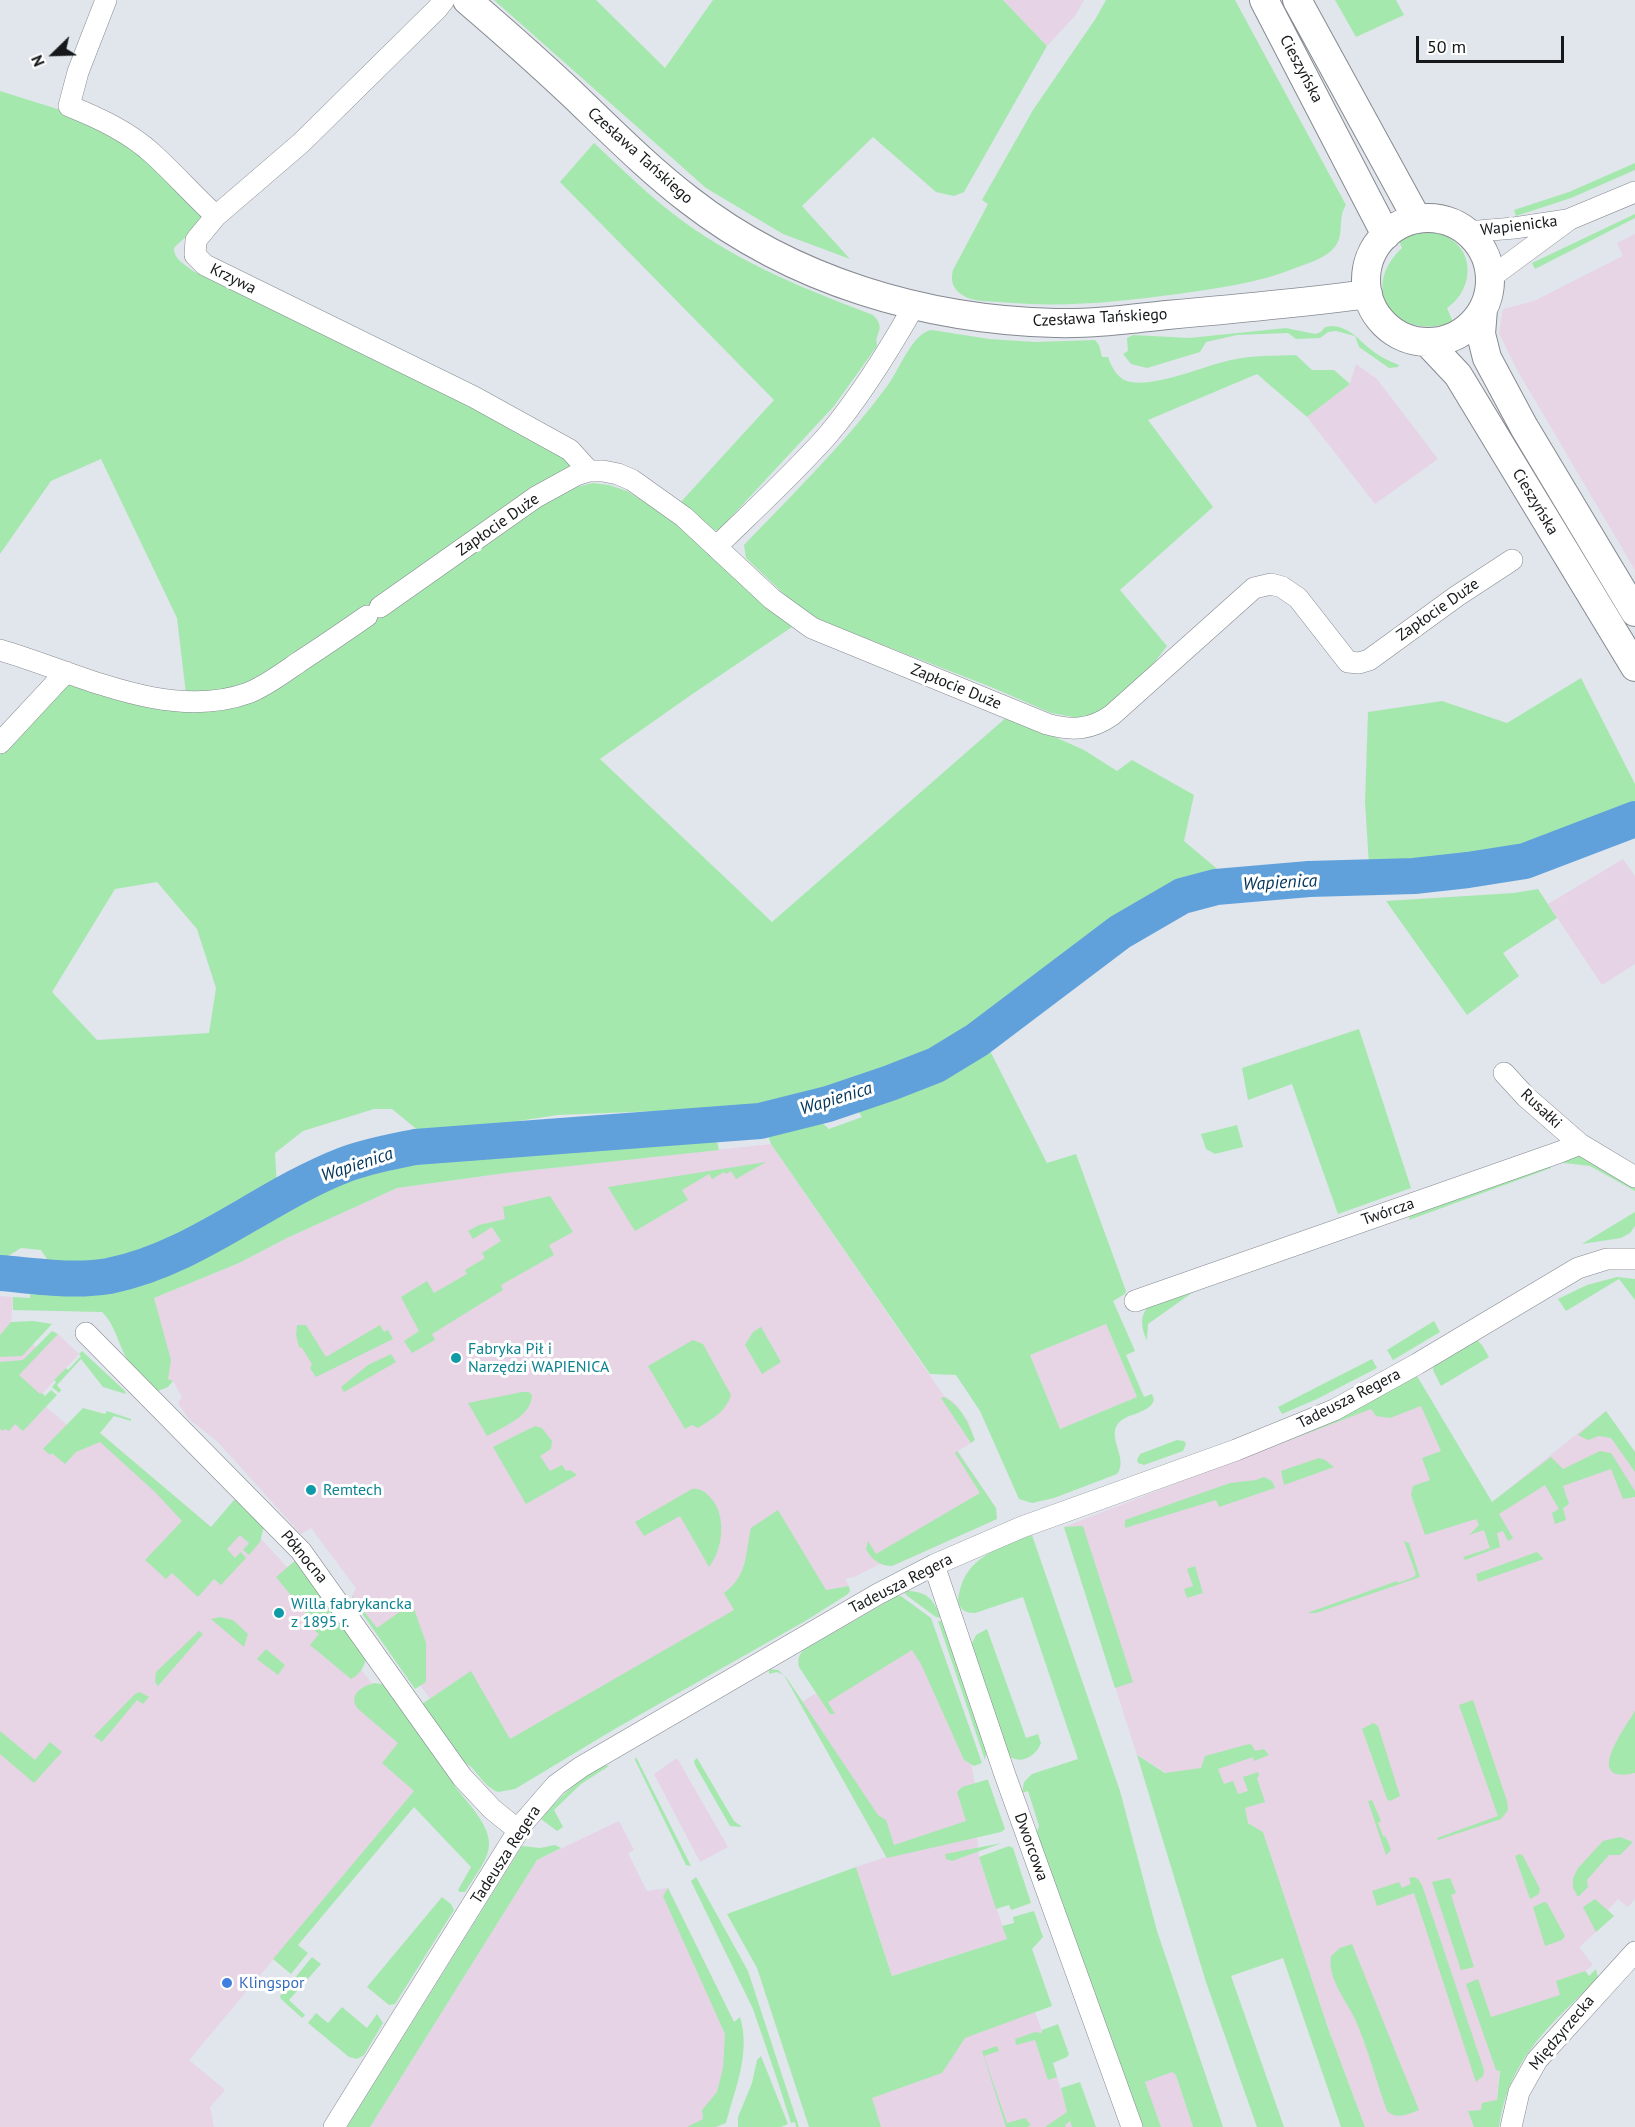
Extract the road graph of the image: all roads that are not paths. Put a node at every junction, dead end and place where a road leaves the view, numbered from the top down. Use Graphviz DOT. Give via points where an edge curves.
graph roads {
  1 [pos="106,0"];
  2 [pos="444,0"];
  3 [pos="467,0"];
  4 [pos="1264,0"];
  5 [pos="1297,0"];
  6 [pos="1635,192"];
  7 [pos="216,216"];
  8 [pos="1417,219"];
  9 [pos="1570,219"];
  10 [pos="1467,232"];
  11 [pos="1386,235"];
  12 [pos="1490,278"];
  13 [pos="1368,294"];
  14 [pos="914,306"];
  15 [pos="1483,309"];
  16 [pos="1427,342"];
  17 [pos="589,471"];
  18 [pos="717,548"];
  19 [pos="1512,560"];
  20 [pos="1635,612"];
  21 [pos="0,650"];
  22 [pos="1635,667"];
  23 [pos="66,672"];
  24 [pos="0,743"];
  25 [pos="1504,1073"];
  26 [pos="1580,1144"];
  27 [pos="1635,1177"];
  28 [pos="1635,1259"];
  29 [pos="1135,1300"];
  30 [pos="86,1333"];
  31 [pos="934,1565"];
  32 [pos="518,1830"];
  33 [pos="1635,1952"];
  34 [pos="334,2127"];
  35 [pos="1132,2127"];
  36 [pos="1511,2127"];
  1 -- 7 [label="street" via="69,106 131,137"];
  2 -- 7 [label="street, Krzywa" via="309,136"];
  3 -- 14 [label="main road, Czesława Tańskiego" via="690,201 791,262 833,281"];
  4 -- 11 [label="main road, Cieszyńska"];
  5 -- 8 [label="main road, Cieszyńska"];
  6 -- 9 [label="street, Wapienicka"];
  7 -- 17 [label="street, Krzywa" via="194,247 195,255 205,265 474,397 570,450"];
  8 -- 10 [label="main road" via="1452,223"];
  8 -- 11 [label="main road"];
  9 -- 10 [label="street, Wapienicka"];
  9 -- 12 [label="street, Wapienicka"];
  10 -- 12 [label="main road" via="1486,257"];
  11 -- 13 [label="main road" via="1373,252 1366,273"];
  12 -- 15 [label="main road"];
  13 -- 14 [label="main road, Czesława Tańskiego" via="1059,323 957,315"];
  13 -- 16 [label="main road" via="1373,310 1395,333"];
  14 -- 18 [label="street" via="866,386 827,436"];
  15 -- 16 [label="main road" via="1460,334 1444,341"];
  15 -- 20 [label="main road, Cieszyńska" via="1481,334 1486,358"];
  16 -- 22 [label="main road, Cieszyńska" via="1458,375"];
  17 -- 18 [label="street, Zapłocie Duże" via="618,474 632,480 684,517"];
  17 -- 23 [label="street, Zapłocie Duże" via="536,498 275,679 250,692 203,701 149,697"];
  18 -- 19 [label="street, Zapłocie Duże" via="772,599 826,635 1047,724 1075,729 1093,726 1112,716 1254,588 1270,584 1298,598 1338,652 1348,662 1359,663"];
  21 -- 23 [label="street, Zapłocie Duże"];
  23 -- 24 [label="street"];
  25 -- 26 [label="street, Rusałki"];
  26 -- 27 [label="street"];
  26 -- 29 [label="street, Twórcza"];
  28 -- 31 [label="street, Tadeusza Regera" via="1607,1259 1578,1268 1334,1410 1236,1450 1022,1527"];
  30 -- 32 [label="street, Północna" via="301,1551 467,1783"];
  31 -- 32 [label="street, Tadeusza Regera" via="581,1767 550,1791"];
  31 -- 35 [label="street, Dworcowa"];
  32 -- 34 [label="street, Tadeusza Regera"];
  33 -- 36 [label="street, Międzyrzecka" via="1537,2060 1519,2092"];
}
